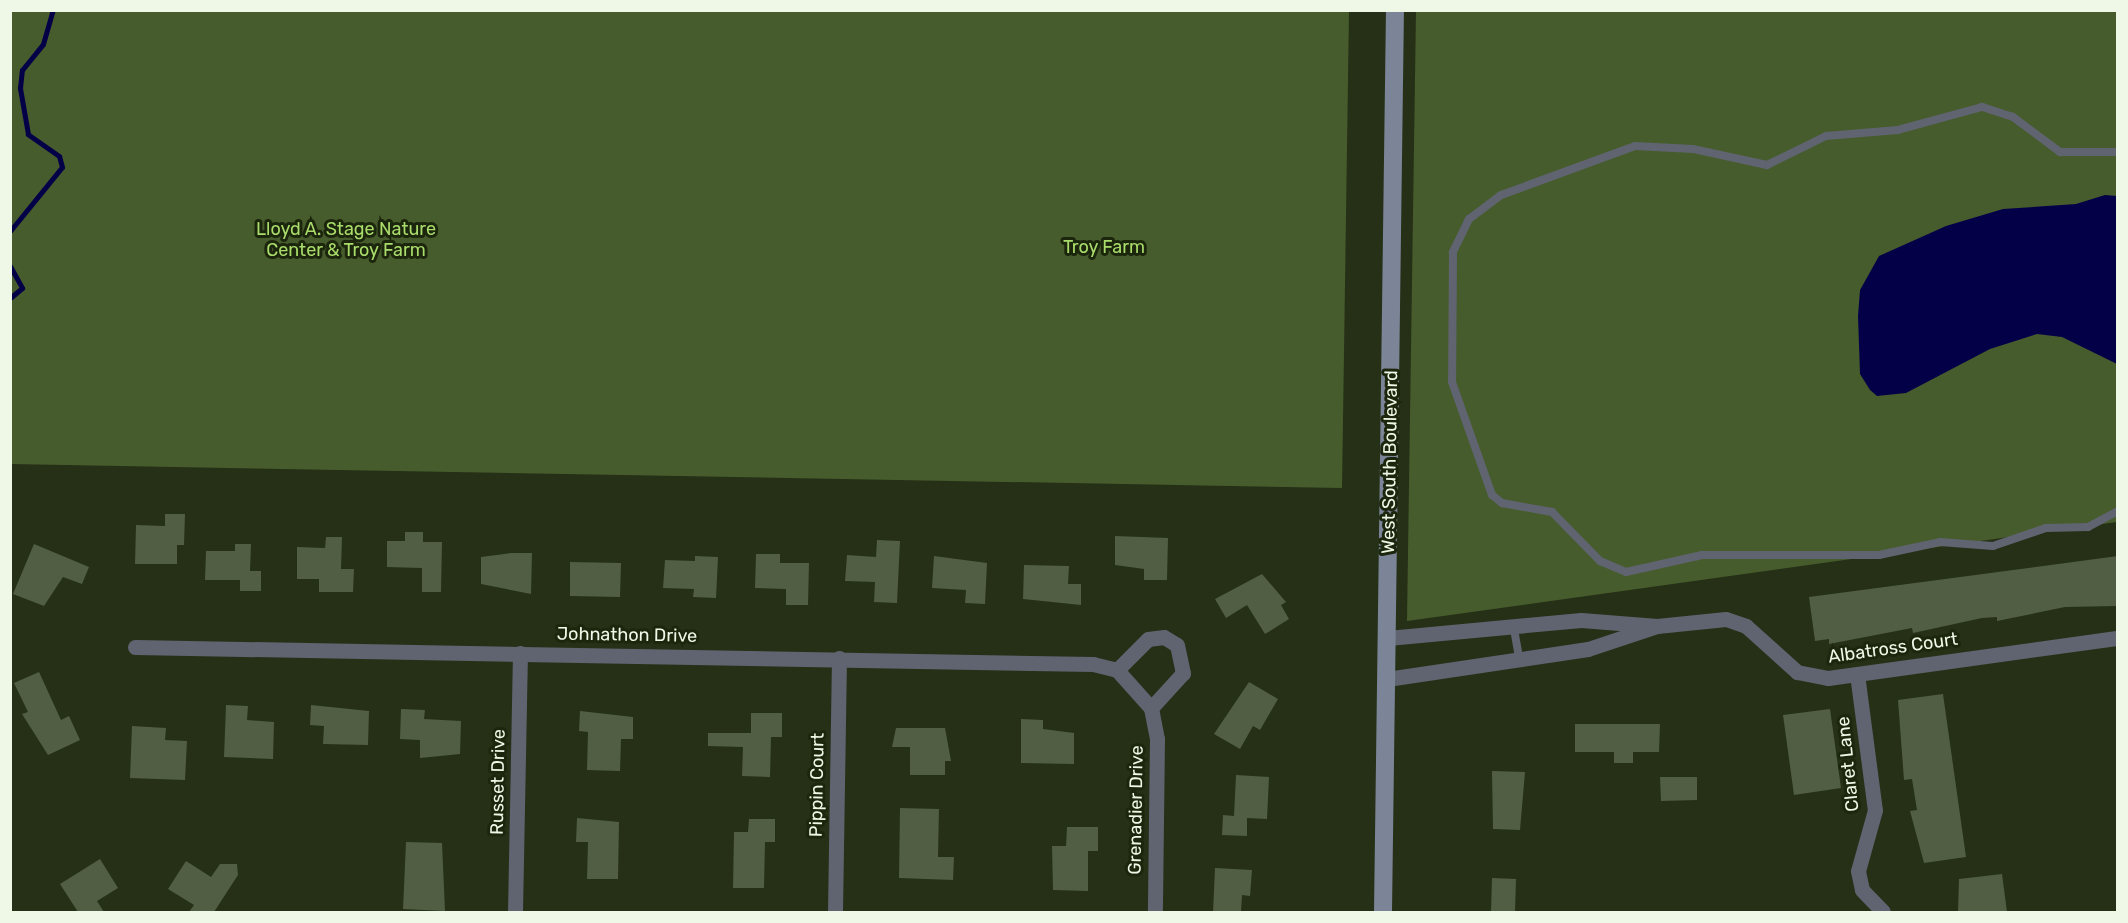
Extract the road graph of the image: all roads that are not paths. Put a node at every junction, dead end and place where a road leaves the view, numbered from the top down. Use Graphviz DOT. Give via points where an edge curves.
graph roads {
  1 [pos="1395,10"];
  2 [pos="2118,152"];
  3 [pos="2118,511"];
  4 [pos="1658,626"];
  5 [pos="1514,629"];
  6 [pos="1388,638"];
  7 [pos="2118,638"];
  8 [pos="135,646"];
  9 [pos="520,653"];
  10 [pos="1520,657"];
  11 [pos="839,658"];
  12 [pos="1117,670"];
  13 [pos="1857,674"];
  14 [pos="1387,679"];
  15 [pos="1136,684"];
  16 [pos="1151,708"];
  17 [pos="515,912"];
  18 [pos="835,912"];
  19 [pos="1155,912"];
  20 [pos="1383,912"];
  21 [pos="1883,912"];
  1 -- 6 [label="main road, West South Boulevard"];
  2 -- 3 [label="lane" via="2060,152 2013,117 1982,107 1898,130 1826,136 1767,165 1693,149 1635,146 1500,195 1469,219 1453,252 1452,370 1455,400 1478,445 1492,495 1502,503 1552,512 1600,561 1626,572 1702,555 1878,555 1940,542 1993,546 2046,528 2088,527"];
  4 -- 5 [label="street, Albatross Court" via="1581,620"];
  4 -- 10 [label="street, Albatross Court" via="1588,649"];
  4 -- 13 [label="street, Albatross Court" via="1726,618 1746,626 1797,672 1828,678"];
  5 -- 6 [label="street, Albatross Court"];
  5 -- 10 [label="lane"];
  6 -- 14 [label="main road, West South Boulevard"];
  7 -- 13 [label="street, Albatross Court"];
  8 -- 9 [label="street, Johnathon Drive"];
  9 -- 11 [label="street, Johnathon Drive"];
  9 -- 17 [label="street, Russet Drive"];
  10 -- 14 [label="street, Albatross Court"];
  11 -- 12 [label="street, Johnathon Drive" via="1094,664"];
  11 -- 18 [label="street, Pippin Court"];
  12 -- 15 [label="street, Johnathon Drive"];
  12 -- 16 [label="street" via="1148,639 1164,638 1178,645 1183,673"];
  13 -- 21 [label="street, Claret Lane" via="1875,795 1858,872 1862,890"];
  14 -- 20 [label="main road, West South Boulevard"];
  15 -- 16 [label="street, Grenadier Drive"];
  16 -- 19 [label="street, Grenadier Drive" via="1157,739"];
}
